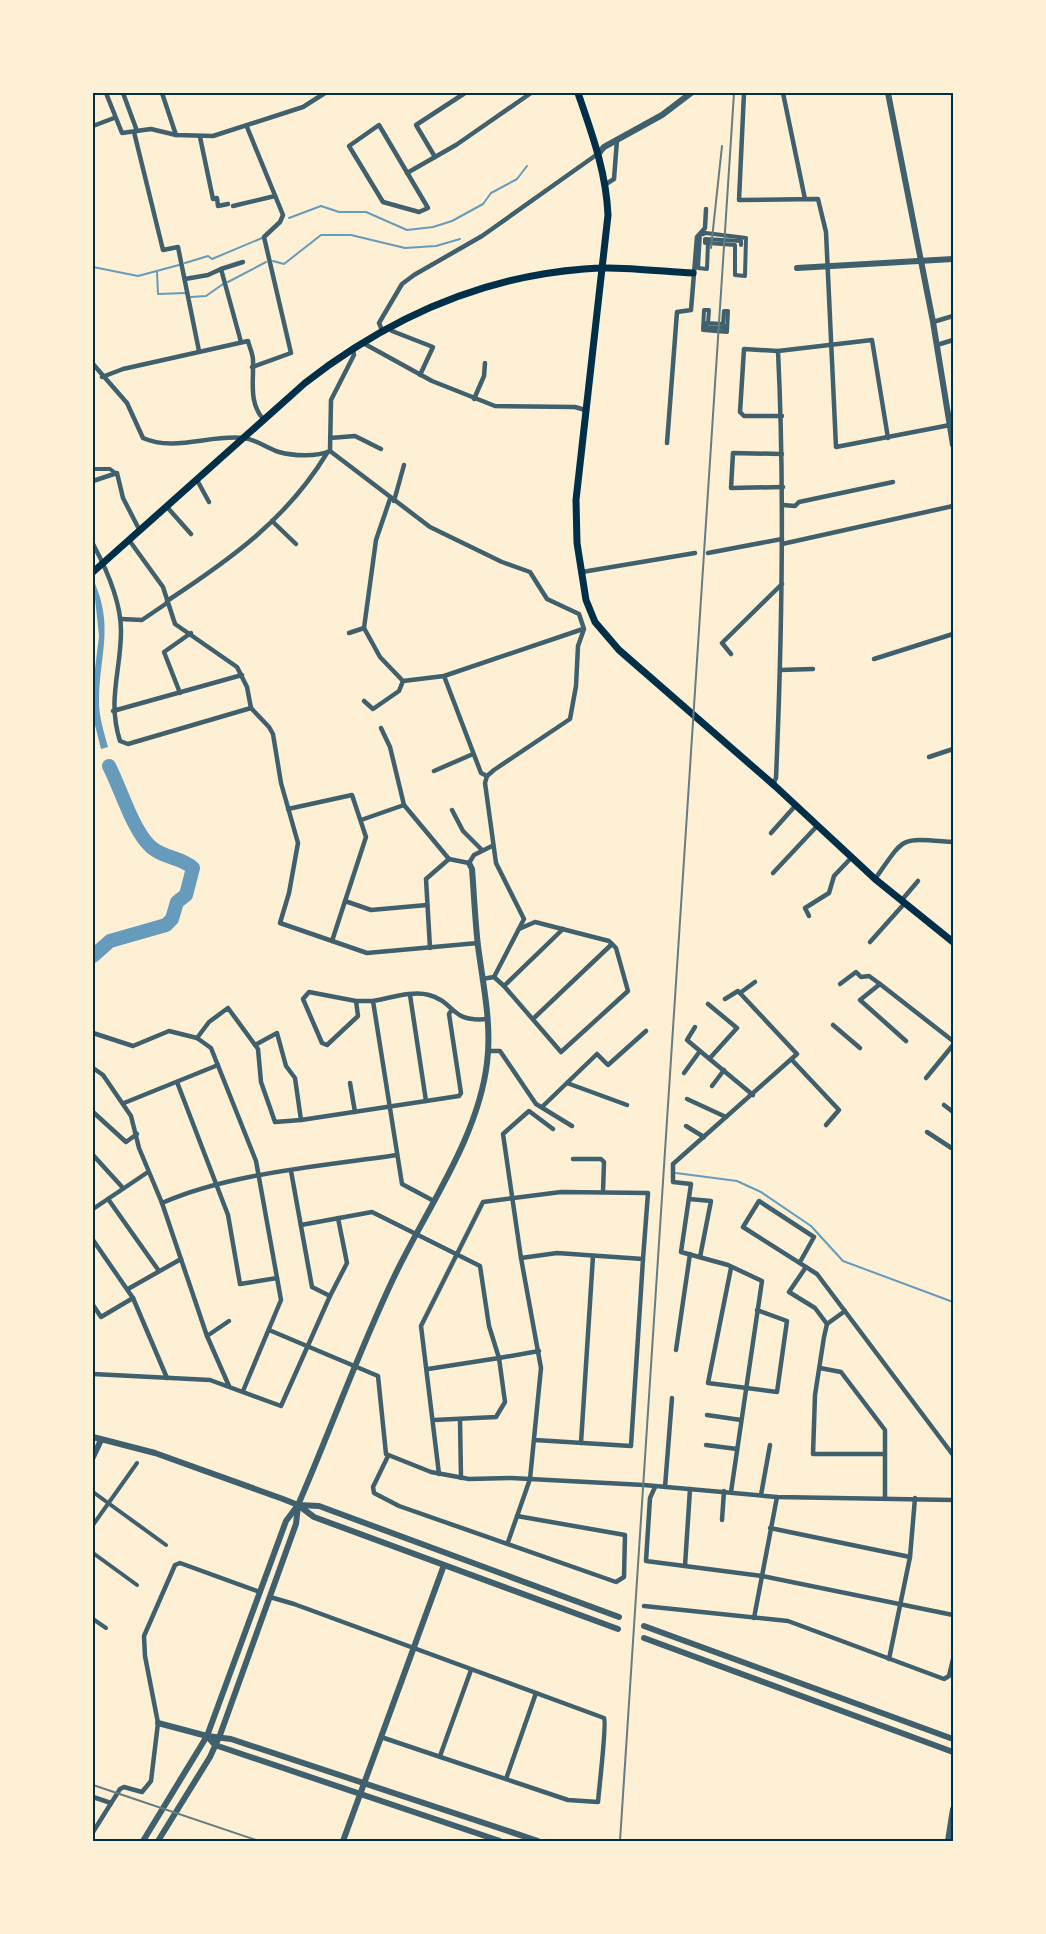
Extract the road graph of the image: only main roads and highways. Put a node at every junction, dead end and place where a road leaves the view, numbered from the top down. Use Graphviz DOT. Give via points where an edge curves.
graph roads {
  1 [pos="578,93"];
  2 [pos="601,268"];
  3 [pos="693,273"];
  4 [pos="98,568"];
  5 [pos="953,942"];
  1 -- 2 [label="main road" via="606,184 608,215"];
  2 -- 3 [label="main road"];
  2 -- 4 [label="main road" via="489,286 446,300 382,330 305,383"];
  2 -- 5 [label="main road" via="576,484 577,543 590,611 601,631 619,650 902,903"];
}
